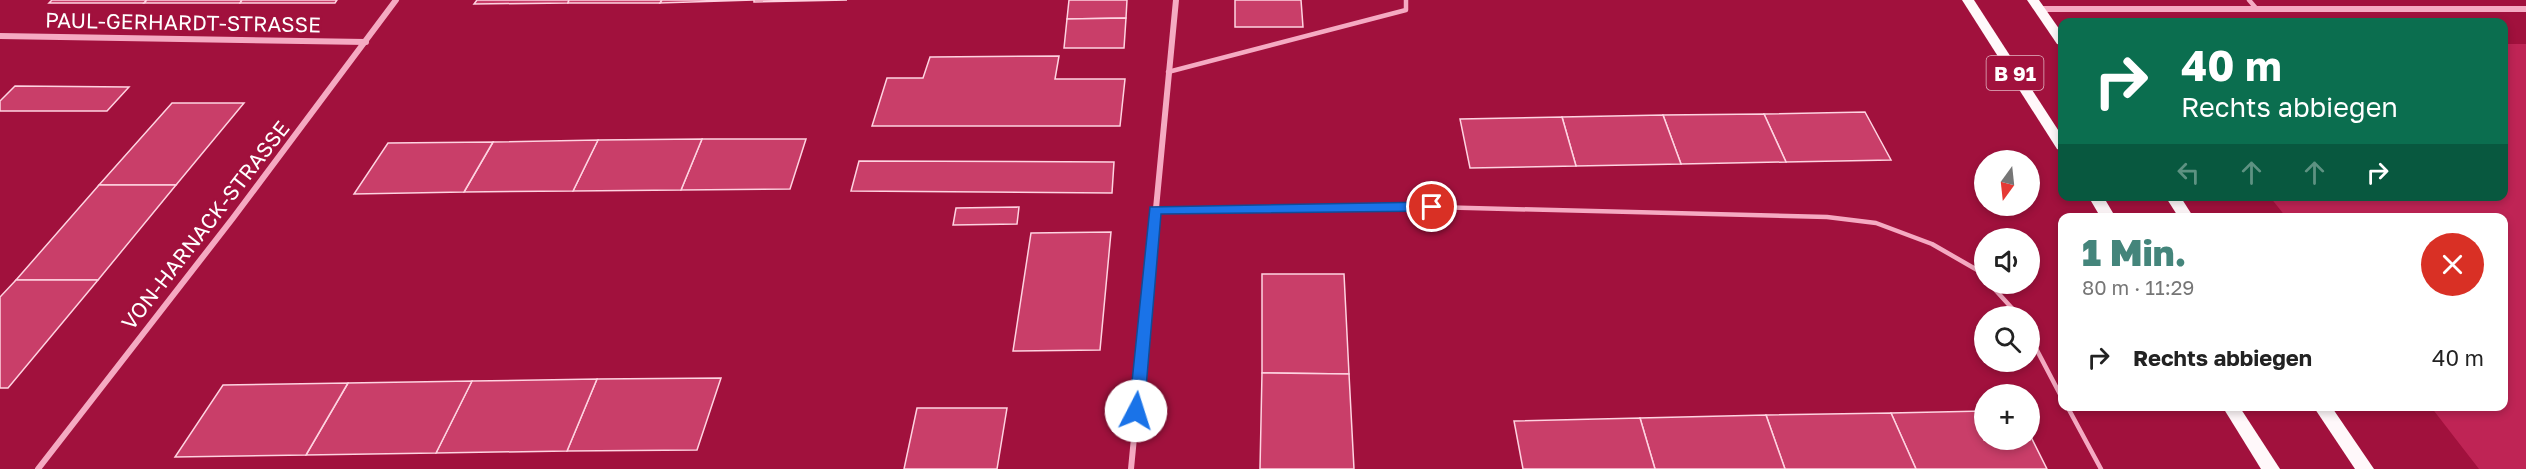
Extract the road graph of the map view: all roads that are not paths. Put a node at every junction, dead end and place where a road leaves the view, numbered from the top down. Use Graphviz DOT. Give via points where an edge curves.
graph roads {
  1 [pos="396,0"];
  2 [pos="1176,0"];
  3 [pos="1406,0"];
  4 [pos="1968,0"];
  5 [pos="2249,0"];
  6 [pos="2036,4"];
  7 [pos="2255,6"];
  8 [pos="2526,9"];
  9 [pos="2058,35"];
  10 [pos="0,36"];
  11 [pos="366,42"];
  12 [pos="1168,72"];
  13 [pos="2058,140"];
  14 [pos="1155,210"];
  15 [pos="1974,268"];
  16 [pos="1999,294"];
  17 [pos="2010,306"];
  18 [pos="2040,356"];
  19 [pos="2058,390"];
  20 [pos="2070,411"];
  21 [pos="2233,411"];
  22 [pos="2324,411"];
  23 [pos="38,469"];
  24 [pos="1131,469"];
  25 [pos="2101,469"];
  26 [pos="2271,469"];
  27 [pos="2365,469"];
  1 -- 11 [label="street, VON-HARNACK-STRASSE"];
  2 -- 12 [label="street"];
  3 -- 12 [label="lane" via="1407,10"];
  4 -- 13 [label="main road, B 91"];
  5 -- 7 [label="lane"];
  6 -- 7 [label="street"];
  6 -- 9 [label="main road, B 91"];
  7 -- 8 [label="street"];
  10 -- 11 [label="street, PAUL-GERHARDT-STRASSE"];
  11 -- 23 [label="street, VON-HARNACK-STRASSE"];
  12 -- 14 [label="street"];
  14 -- 15 [label="lane" via="1432,207 1827,217 1876,223 1932,244"];
  14 -- 24 [label="street"];
  16 -- 17 [label="lane"];
  18 -- 19 [label="lane"];
  20 -- 25 [label="lane"];
  21 -- 26 [label="main road"];
  22 -- 27 [label="main road"];
}
